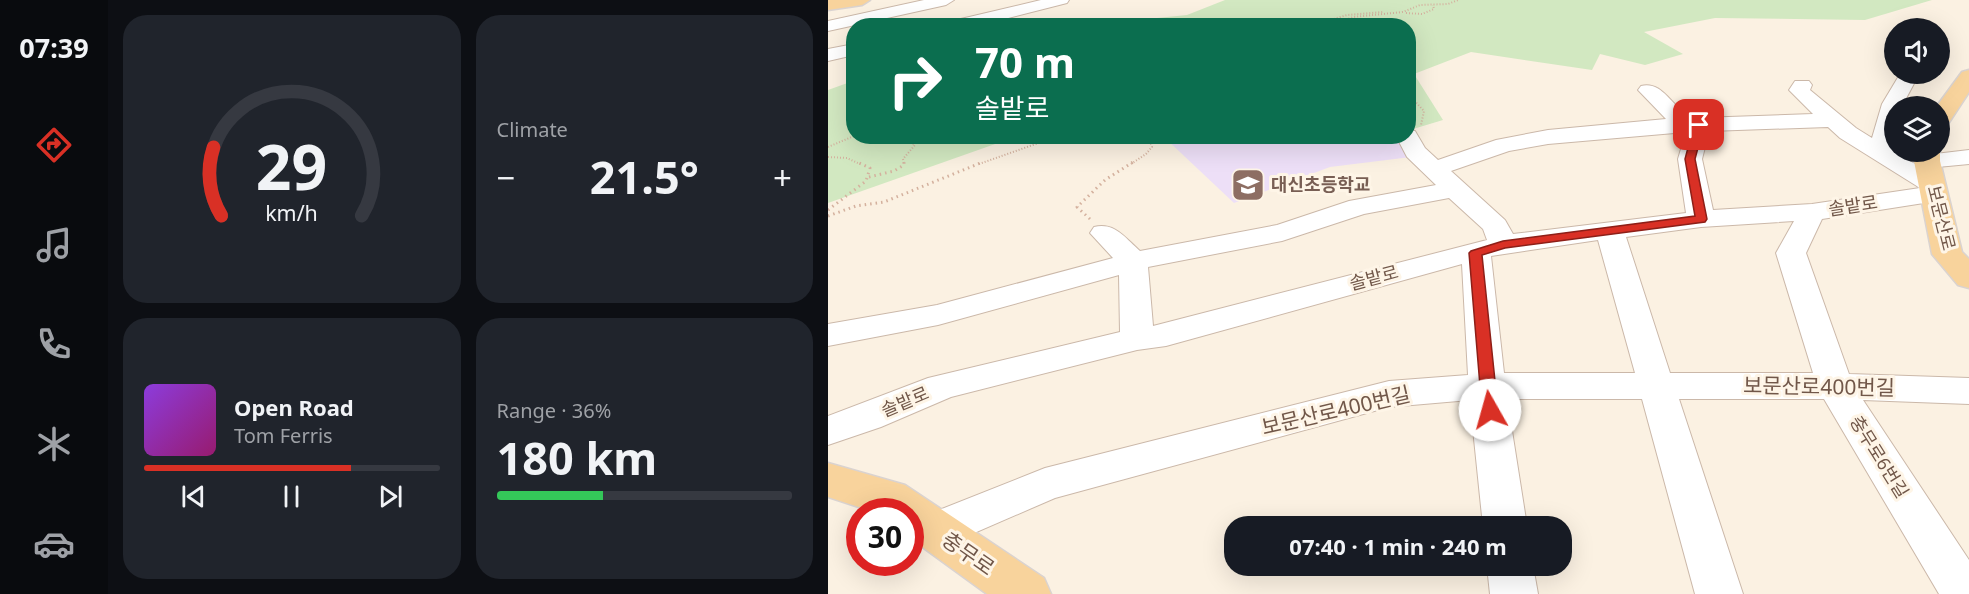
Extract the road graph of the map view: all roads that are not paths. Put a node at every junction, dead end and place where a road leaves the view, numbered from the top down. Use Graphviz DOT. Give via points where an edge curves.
graph roads {
  1 [pos="862,0"];
  2 [pos="942,0"];
  3 [pos="1061,0"];
  4 [pos="828,5"];
  5 [pos="863,18"];
  6 [pos="987,18"];
  7 [pos="846,22"];
  8 [pos="828,26"];
  9 [pos="846,51"];
  10 [pos="828,55"];
  11 [pos="1969,76"];
  12 [pos="1902,84"];
  13 [pos="1802,85"];
  14 [pos="1648,90"];
  15 [pos="1950,104"];
  16 [pos="1833,120"];
  17 [pos="1699,125"];
  18 [pos="1411,144"];
  19 [pos="1882,154"];
  20 [pos="1969,157"];
  21 [pos="1434,169"];
  22 [pos="1930,173"];
  23 [pos="1454,189"];
  24 [pos="1812,212"];
  25 [pos="1701,219"];
  26 [pos="1610,232"];
  27 [pos="1104,233"];
  28 [pos="1489,249"];
  29 [pos="1133,261"];
  30 [pos="1969,278"];
  31 [pos="828,335"];
  32 [pos="1137,339"];
  33 [pos="1487,386"];
  34 [pos="1658,386"];
  35 [pos="1835,386"];
  36 [pos="1969,391"];
  37 [pos="828,430"];
  38 [pos="828,480"];
  39 [pos="889,498"];
  40 [pos="1504,516"];
  41 [pos="924,517"];
  42 [pos="924,523"];
  43 [pos="1511,576"];
  44 [pos="1026,594"];
  45 [pos="1514,594"];
  46 [pos="1719,594"];
  47 [pos="1965,594"];
  1 -- 4 [label="main road"];
  2 -- 5 [label="street"];
  3 -- 6 [label="street"];
  7 -- 8 [label="street"];
  9 -- 10 [label="street"];
  11 -- 15 [label="main road"];
  12 -- 19 [label="street" via="1882,131"];
  13 -- 16 [label="street" via="1800,90"];
  14 -- 17 [label="street" via="1678,118"];
  16 -- 17 [label="street"];
  16 -- 19 [label="street"];
  17 -- 21 [label="street" via="1548,137 1504,145"];
  17 -- 25 [label="street" via="1690,159"];
  18 -- 21 [label="street"];
  19 -- 22 [label="street"];
  20 -- 22 [label="street, 솔밭로"];
  21 -- 23 [label="street"];
  22 -- 24 [label="street, 솔밭로"];
  22 -- 30 [label="main road, 보문산로" via="1947,254"];
  23 -- 28 [label="street" via="1495,226"];
  23 -- 29 [label="street" via="1358,207 1255,239"];
  24 -- 25 [label="street, 솔밭로"];
  24 -- 35 [label="street, 충무로6번길" via="1791,253"];
  25 -- 26 [label="street, 솔밭로"];
  26 -- 28 [label="street, 솔밭로"];
  26 -- 34 [label="street"];
  27 -- 29 [label="street"];
  28 -- 32 [label="street, 솔밭로" via="1166,335"];
  28 -- 33 [label="street"];
  29 -- 31 [label="street" via="938,315"];
  29 -- 32 [label="street"];
  32 -- 37 [label="street, 솔밭로" via="941,387"];
  33 -- 34 [label="street, 보문산로400번길"];
  33 -- 40 [label="street"];
  33 -- 41 [label="street, 보문산로400번길" via="1389,394"];
  34 -- 35 [label="street, 보문산로400번길"];
  34 -- 46 [label="street"];
  35 -- 36 [label="street, 보문산로400번길"];
  35 -- 47 [label="street, 충무로6번길"];
  38 -- 39 [label="main road, 충무로"];
  42 -- 44 [label="main road, 충무로"];
  43 -- 45 [label="street"];
}
